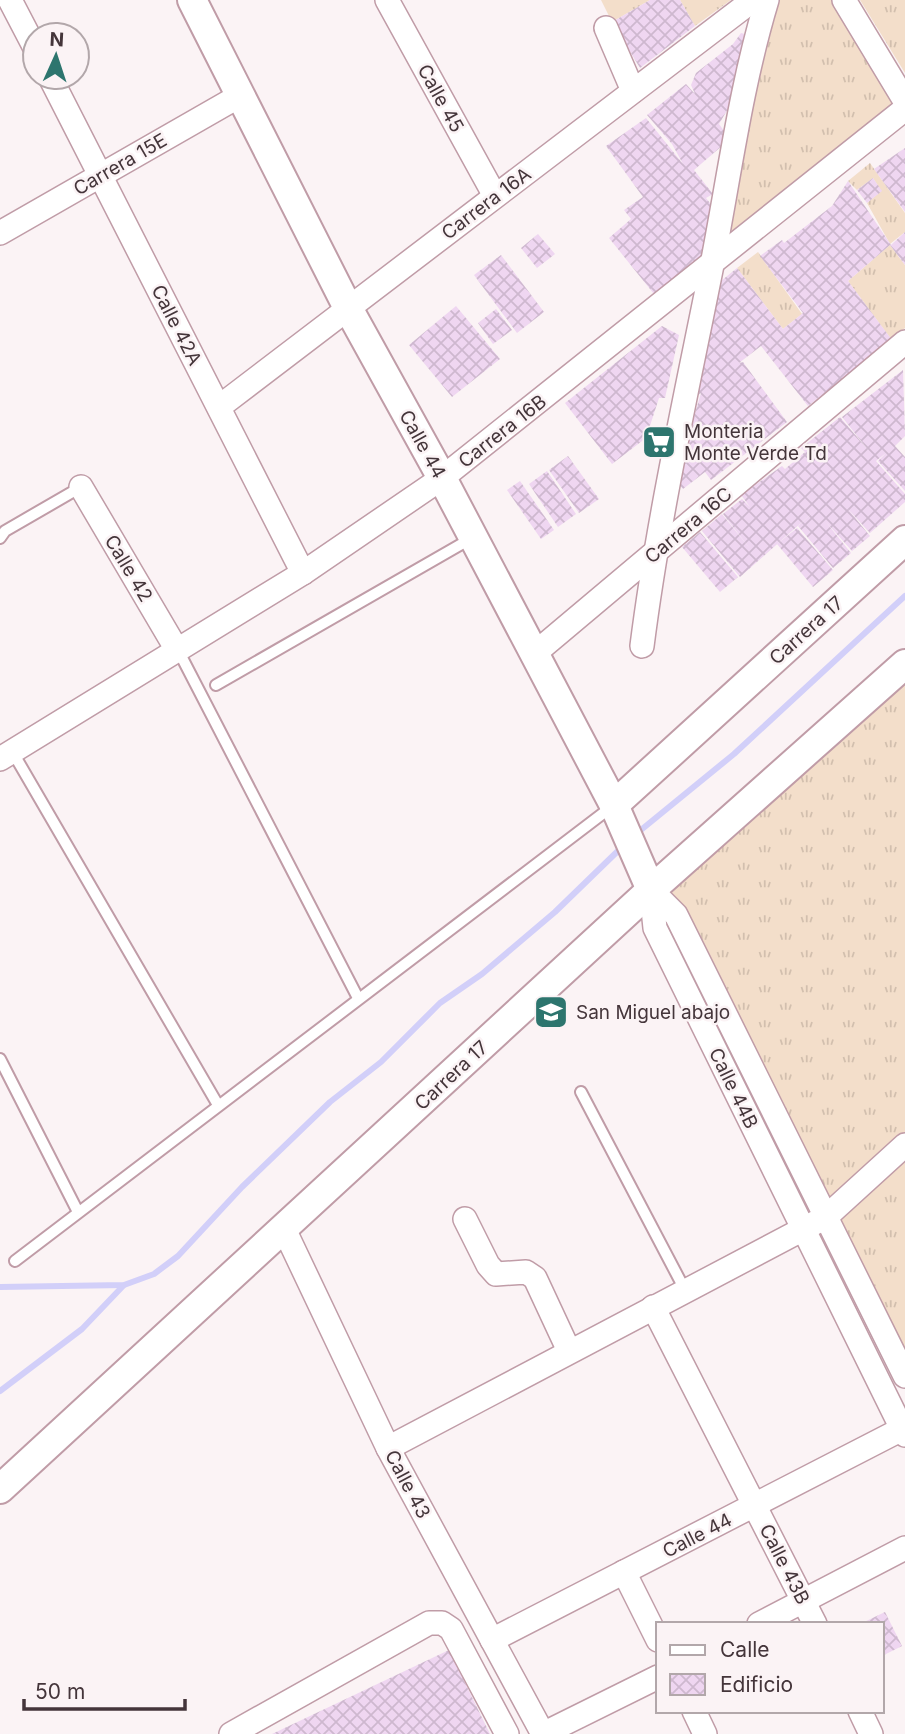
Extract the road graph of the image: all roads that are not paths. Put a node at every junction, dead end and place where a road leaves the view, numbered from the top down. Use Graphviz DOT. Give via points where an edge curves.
graph roads {
  1 [pos="10,0"];
  2 [pos="192,0"];
  3 [pos="387,0"];
  4 [pos="753,0"];
  5 [pos="767,0"];
  6 [pos="844,0"];
  7 [pos="21,21"];
  8 [pos="606,28"];
  9 [pos="57,91"];
  10 [pos="633,91"];
  11 [pos="241,95"];
  12 [pos="905,101"];
  13 [pos="905,109"];
  14 [pos="102,175"];
  15 [pos="495,196"];
  16 [pos="0,233"];
  17 [pos="712,265"];
  18 [pos="348,309"];
  19 [pos="905,342"];
  20 [pos="219,407"];
  21 [pos="442,478"];
  22 [pos="668,485"];
  23 [pos="81,487"];
  24 [pos="695,518"];
  25 [pos="473,537"];
  26 [pos="0,538"];
  27 [pos="905,540"];
  28 [pos="653,555"];
  29 [pos="303,573"];
  30 [pos="642,646"];
  31 [pos="177,650"];
  32 [pos="534,654"];
  33 [pos="905,664"];
  34 [pos="216,685"];
  35 [pos="6,755"];
  36 [pos="616,810"];
  37 [pos="651,890"];
  38 [pos="696,955"];
  39 [pos="674,967"];
  40 [pos="358,998"];
  41 [pos="0,1059"];
  42 [pos="581,1092"];
  43 [pos="218,1105"];
  44 [pos="905,1145"];
  45 [pos="78,1212"];
  46 [pos="826,1217"];
  47 [pos="465,1219"];
  48 [pos="284,1228"];
  49 [pos="803,1229"];
  50 [pos="15,1261"];
  51 [pos="685,1290"];
  52 [pos="653,1307"];
  53 [pos="569,1351"];
  54 [pos="905,1376"];
  55 [pos="904,1432"];
  56 [pos="388,1448"];
  57 [pos="0,1489"];
  58 [pos="756,1505"];
  59 [pos="905,1548"];
  60 [pos="624,1572"];
  61 [pos="803,1600"];
  62 [pos="763,1622"];
  63 [pos="814,1622"];
  64 [pos="656,1636"];
  65 [pos="492,1640"];
  66 [pos="656,1678"];
  67 [pos="695,1713"];
  68 [pos="861,1713"];
  69 [pos="231,1734"];
  70 [pos="507,1734"];
  71 [pos="543,1734"];
  72 [pos="705,1734"];
  73 [pos="871,1734"];
  1 -- 7 [label="street"];
  2 -- 11 [label="street, Calle 44"];
  3 -- 15 [label="street, Calle 45"];
  4 -- 10 [label="street, Carrera 16A"];
  5 -- 17 [label="street" via="751,51"];
  6 -- 12 [label="street"];
  8 -- 10 [label="street"];
  9 -- 14 [label="street, Calle 42A"];
  10 -- 15 [label="street, Carrera 16A"];
  11 -- 14 [label="street, Carrera 15E"];
  11 -- 18 [label="street, Calle 44"];
  13 -- 17 [label="street, Carrera 16B"];
  14 -- 16 [label="street, Carrera 15E"];
  14 -- 20 [label="street, Calle 42A"];
  15 -- 18 [label="street, Carrera 16A"];
  17 -- 21 [label="street, Carrera 16B"];
  17 -- 22 [label="street"];
  18 -- 20 [label="street, Carrera 16A"];
  18 -- 21 [label="street, Calle 44"];
  19 -- 24 [label="street, Carrera 16C"];
  20 -- 29 [label="street, Calle 42A"];
  21 -- 25 [label="street, Calle 44"];
  21 -- 29 [label="street, Carrera 16B"];
  22 -- 24 [label="street"];
  22 -- 28 [label="street"];
  23 -- 26 [label="lane"];
  23 -- 31 [label="street, Calle 42"];
  24 -- 28 [label="street, Carrera 16C"];
  25 -- 32 [label="street, Calle 44"];
  25 -- 34 [label="lane"];
  27 -- 36 [label="street, Carrera 17"];
  28 -- 30 [label="street"];
  28 -- 32 [label="street, Carrera 16C"];
  29 -- 31 [label="street, Carrera 16B"];
  31 -- 35 [label="street, Carrera 16B"];
  31 -- 40 [label="lane"];
  32 -- 36 [label="street, Calle 44"];
  33 -- 37 [label="street, Carrera 17"];
  35 -- 43 [label="lane"];
  36 -- 37 [label="street, Calle 44"];
  36 -- 40 [label="lane"];
  37 -- 38 [label="street, Calle 44B" via="676,915"];
  37 -- 39 [label="street, Calle 44B" via="655,928"];
  37 -- 48 [label="street, Carrera 17"];
  38 -- 39 [label="street"];
  38 -- 46 [label="street, Calle 44B"];
  39 -- 49 [label="street, Calle 44B"];
  40 -- 43 [label="lane"];
  41 -- 45 [label="lane"];
  42 -- 51 [label="lane"];
  43 -- 45 [label="lane"];
  44 -- 46 [label="street"];
  45 -- 50 [label="lane"];
  46 -- 49 [label="street"];
  46 -- 54 [label="street, Calle 44B"];
  47 -- 53 [label="street" via="496,1273 526,1272 535,1278"];
  48 -- 56 [label="street, Calle 43"];
  48 -- 57 [label="street, Carrera 17"];
  49 -- 51 [label="street"];
  49 -- 55 [label="street, Calle 44B"];
  51 -- 52 [label="street"];
  52 -- 53 [label="street"];
  52 -- 58 [label="street, Calle 43B"];
  53 -- 56 [label="street"];
  55 -- 58 [label="street, Calle 44"];
  56 -- 65 [label="street, Calle 43"];
  58 -- 60 [label="street, Calle 44"];
  58 -- 61 [label="street, Calle 43B"];
  59 -- 61 [label="street"];
  60 -- 64 [label="street"];
  60 -- 65 [label="street, Calle 44"];
  61 -- 62 [label="street"];
  61 -- 63 [label="street, Calle 43B"];
  65 -- 71 [label="street, Calle 43"];
  66 -- 71 [label="street"];
  67 -- 72 [label="street"];
  68 -- 73 [label="street"];
  69 -- 70 [label="street" via="429,1623 451,1629"];
}
